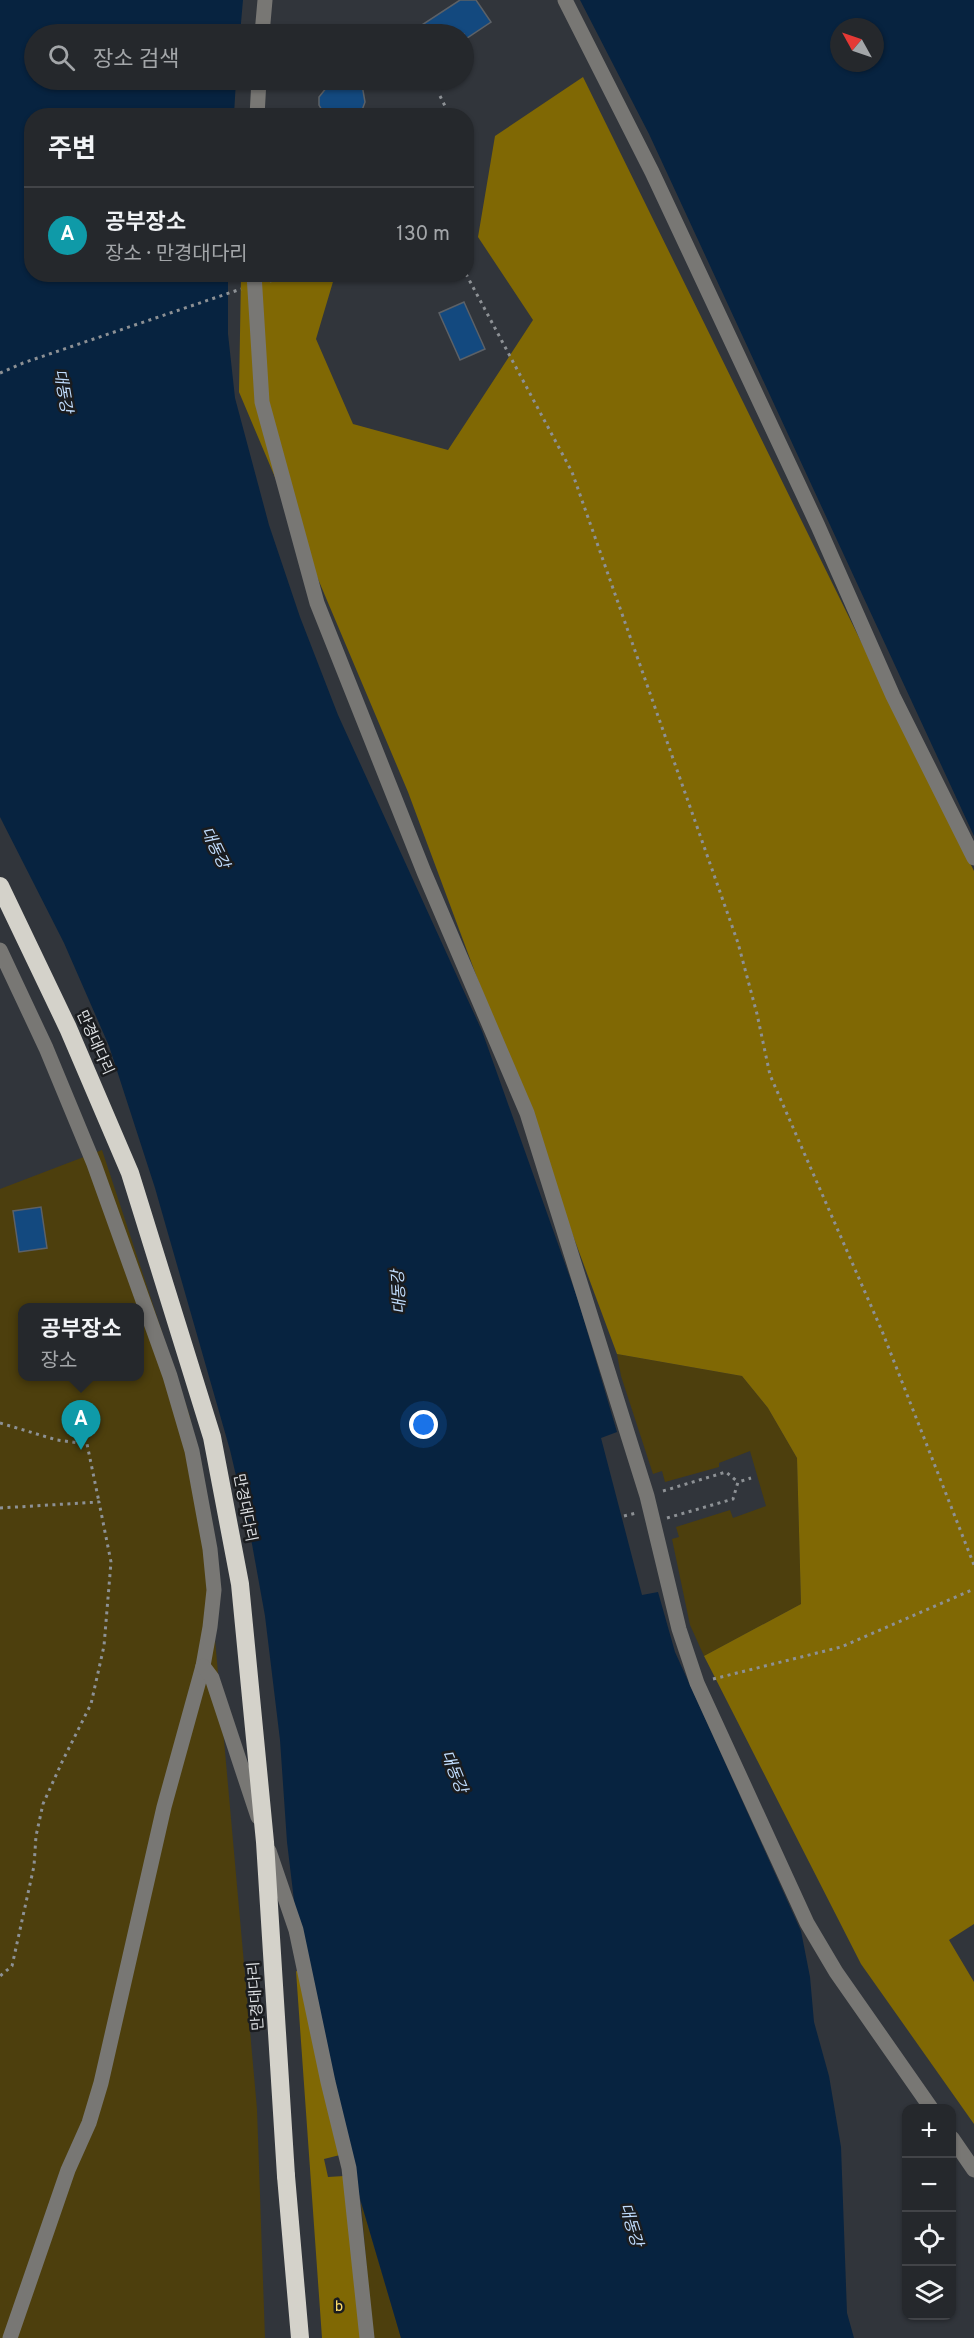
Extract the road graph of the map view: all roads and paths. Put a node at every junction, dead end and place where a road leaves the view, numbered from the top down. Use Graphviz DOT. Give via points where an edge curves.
graph roads {
  1 [pos="265,0"];
  2 [pos="565,0"];
  3 [pos="263,24"];
  4 [pos="258,90"];
  5 [pos="440,96"];
  6 [pos="257,108"];
  7 [pos="446,108"];
  8 [pos="254,282"];
  9 [pos="470,282"];
  10 [pos="233,291"];
  11 [pos="0,373"];
  12 [pos="974,858"];
  13 [pos="0,886"];
  14 [pos="0,950"];
  15 [pos="144,1303"];
  16 [pos="144,1303"];
  17 [pos="0,1423"];
  18 [pos="751,1478"];
  19 [pos="738,1482"];
  20 [pos="667,1490"];
  21 [pos="99,1502"];
  22 [pos="0,1508"];
  23 [pos="635,1513"];
  24 [pos="624,1516"];
  25 [pos="674,1516"];
  26 [pos="974,1565"];
  27 [pos="974,1589"];
  28 [pos="203,1666"];
  29 [pos="697,1683"];
  30 [pos="0,1976"];
  31 [pos="928,2104"];
  32 [pos="956,2145"];
  33 [pos="974,2170"];
  34 [pos="10,2338"];
  35 [pos="300,2338"];
  36 [pos="367,2338"];
  1 -- 3 [label="street"];
  2 -- 12 [label="street" via="652,172 893,696"];
  4 -- 6 [label="street"];
  5 -- 7 [label="path"];
  8 -- 29 [label="street" via="262,402 317,603 424,872 527,1113 647,1496 679,1629"];
  9 -- 26 [label="path" via="572,472 738,943 770,1075 882,1331"];
  10 -- 11 [label="path"];
  13 -- 35 [label="highway, 만경대다리, bridge" via="68,1028 130,1173 212,1437 240,1584 265,1842"];
  14 -- 16 [label="street" via="94,1164"];
  15 -- 28 [label="street" via="189,1440 210,1549 214,1590"];
  17 -- 21 [label="path" via="57,1440 87,1444"];
  18 -- 19 [label="path"];
  19 -- 20 [label="path" via="726,1472"];
  19 -- 25 [label="path" via="733,1499"];
  21 -- 22 [label="path"];
  21 -- 30 [label="path" via="111,1562 104,1646 91,1704 43,1804 12,1966"];
  23 -- 24 [label="path"];
  27 -- 29 [label="path" via="841,1647"];
  28 -- 34 [label="street" via="164,1807 101,2083"];
  28 -- 36 [label="street" via="212,1678 296,1930 349,2168"];
  29 -- 31 [label="street" via="807,1923 836,1972"];
  32 -- 33 [label="street"];
}
